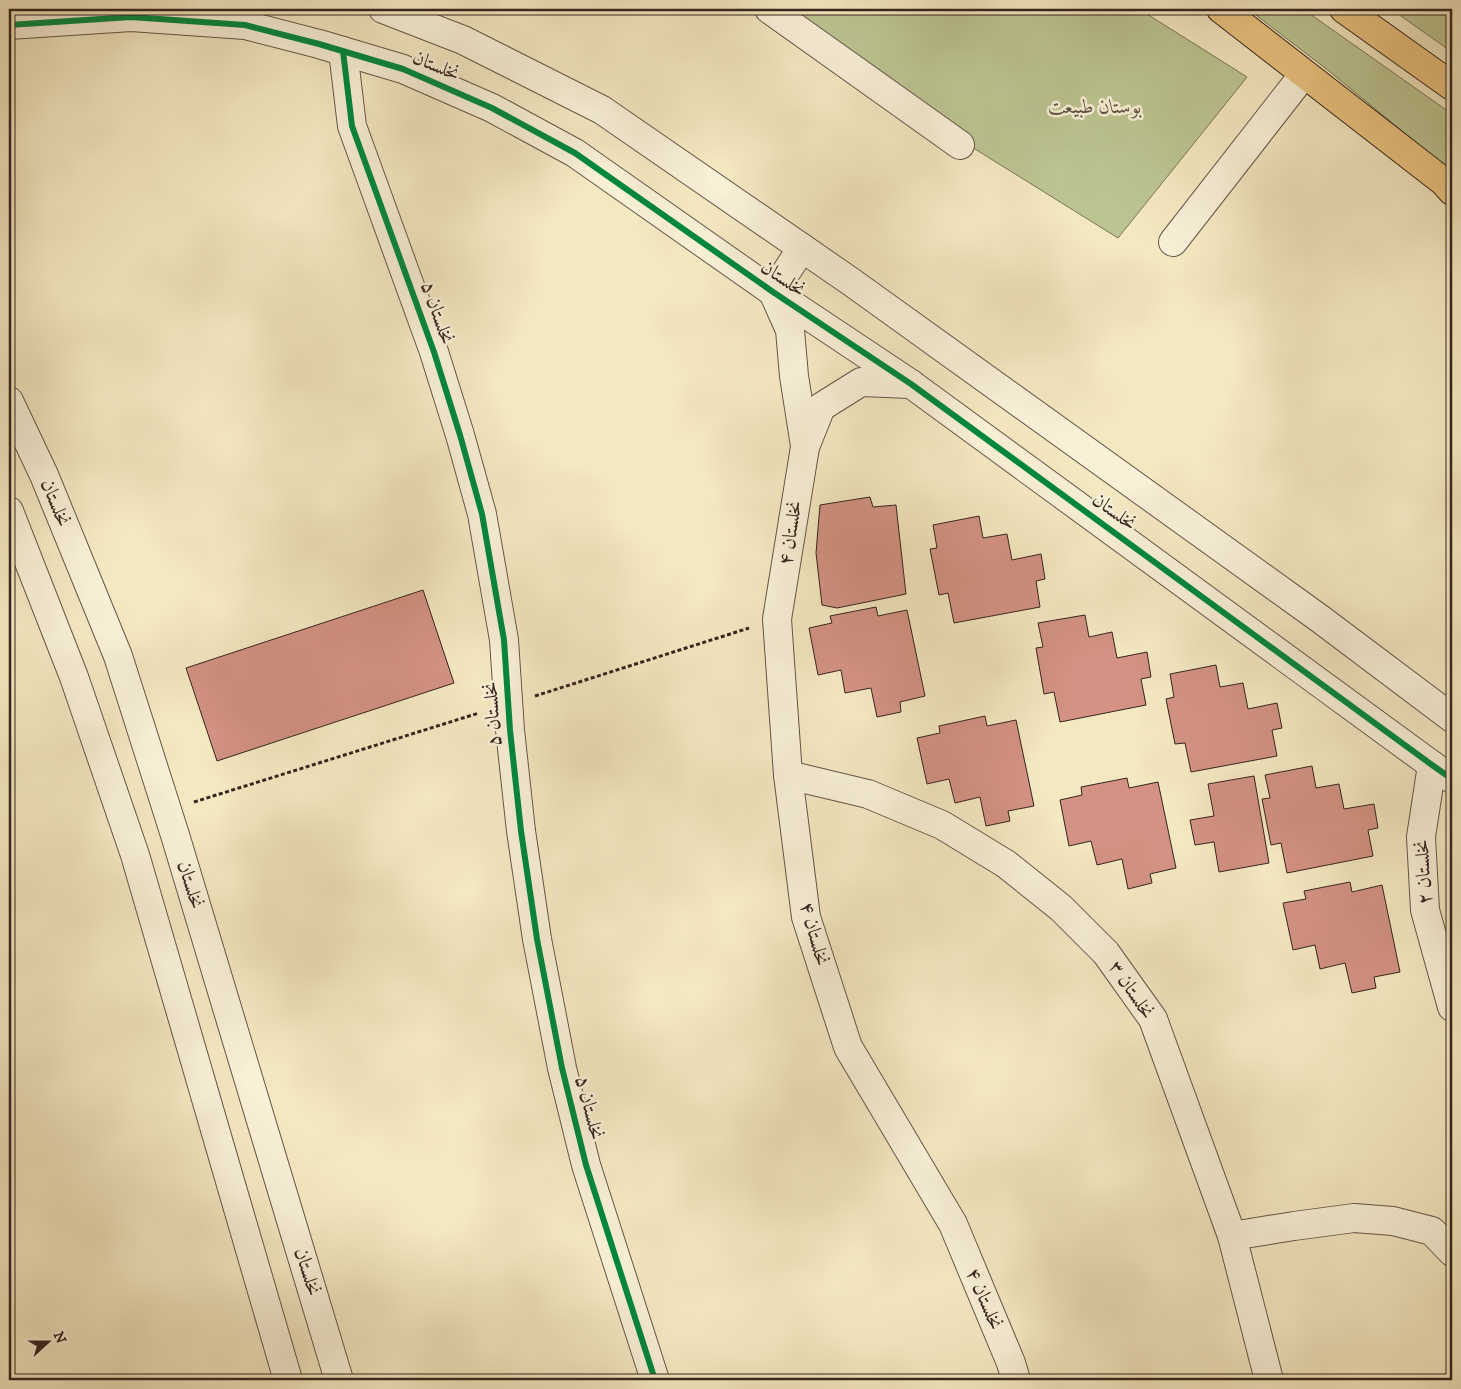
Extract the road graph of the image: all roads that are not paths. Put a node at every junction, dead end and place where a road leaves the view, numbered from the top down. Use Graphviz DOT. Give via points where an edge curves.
graph roads {
  1 [pos="383,9"];
  2 [pos="769,9"];
  3 [pos="1221,9"];
  4 [pos="1344,9"];
  5 [pos="9,25"];
  6 [pos="343,51"];
  7 [pos="1304,74"];
  8 [pos="1452,86"];
  9 [pos="960,145"];
  10 [pos="1452,191"];
  11 [pos="1173,242"];
  12 [pos="802,248"];
  13 [pos="773,292"];
  14 [pos="912,384"];
  15 [pos="9,401"];
  16 [pos="805,447"];
  17 [pos="9,511"];
  18 [pos="1452,718"];
  19 [pos="1442,772"];
  20 [pos="788,775"];
  21 [pos="1452,1007"];
  22 [pos="1232,1236"];
  23 [pos="1452,1252"];
  24 [pos="288,1380"];
  25 [pos="339,1380"];
  26 [pos="656,1380"];
  27 [pos="1016,1380"];
  28 [pos="1269,1380"];
  1 -- 12 [label="street, نخلستان" via="463,40 602,110"];
  2 -- 9 [label="street"];
  3 -- 7 [label="main road"];
  4 -- 8 [label="main road"];
  5 -- 6 [label="street, نخلستان" via="132,17 245,24"];
  6 -- 13 [label="street, نخلستان" via="403,69 492,108 575,153"];
  6 -- 26 [label="street, نخلستان ۵" via="352,126 434,352 482,514 504,640 525,860 562,1068 586,1166"];
  7 -- 10 [label="main road"];
  7 -- 11 [label="street"];
  12 -- 13 [label="street"];
  12 -- 18 [label="street, نخلستان" via="1310,612"];
  13 -- 14 [label="street, نخلستان"];
  13 -- 16 [label="street" via="790,330"];
  14 -- 16 [label="street" via="861,382 821,407"];
  14 -- 19 [label="street, نخلستان"];
  15 -- 25 [label="street, نخلستان" via="44,475 118,656"];
  16 -- 20 [label="street, نخلستان ۴" via="777,619"];
  17 -- 24 [label="street" via="74,677 135,855"];
  19 -- 21 [label="street, نخلستان ۲" via="1421,837 1425,910"];
  20 -- 22 [label="street, نخلستان ۳" via="868,794 942,825 1006,864 1062,908 1106,953 1153,1019"];
  20 -- 27 [label="street, نخلستان ۴" via="806,917 848,1046 953,1224"];
  22 -- 23 [label="street" via="1354,1218 1393,1221 1432,1231"];
  22 -- 28 [label="street, نخلستان ۳"];
}
